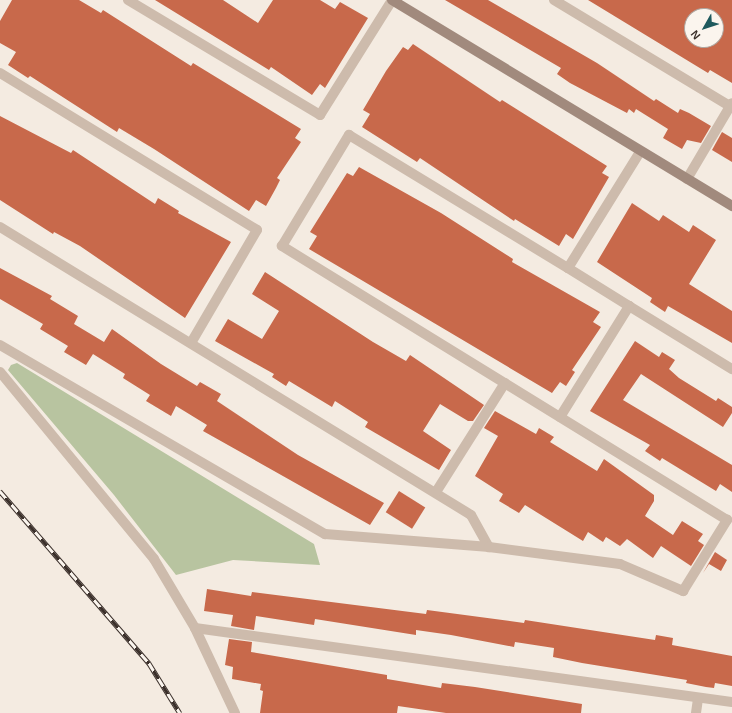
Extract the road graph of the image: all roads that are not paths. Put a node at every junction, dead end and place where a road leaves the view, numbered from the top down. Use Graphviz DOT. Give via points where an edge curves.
graph roads {
  1 [pos="128,0"];
  2 [pos="392,0"];
  3 [pos="554,0"];
  4 [pos="0,73"];
  5 [pos="731,104"];
  6 [pos="640,152"];
  7 [pos="688,179"];
  8 [pos="732,206"];
  9 [pos="0,227"];
  10 [pos="568,268"];
  11 [pos="629,306"];
  12 [pos="191,343"];
  13 [pos="0,345"];
  14 [pos="732,369"];
  15 [pos="0,372"];
  16 [pos="505,383"];
  17 [pos="560,417"];
  18 [pos="436,492"];
  19 [pos="489,547"];
  20 [pos="195,628"];
  21 [pos="698,698"];
  22 [pos="732,702"];
  23 [pos="235,713"];
  24 [pos="696,713"];
  1 -- 2 [label="street" via="320,115"];
  2 -- 6 [label="street"];
  3 -- 5 [label="street"];
  4 -- 12 [label="street" via="257,230"];
  5 -- 7 [label="street"];
  6 -- 7 [label="street"];
  6 -- 10 [label="street"];
  7 -- 8 [label="street"];
  9 -- 12 [label="street"];
  10 -- 11 [label="street"];
  10 -- 16 [label="street" via="350,135 282,246"];
  11 -- 14 [label="street"];
  11 -- 17 [label="street"];
  12 -- 18 [label="street"];
  13 -- 19 [label="street" via="325,534"];
  15 -- 20 [label="street" via="154,559"];
  16 -- 17 [label="street"];
  16 -- 18 [label="street"];
  17 -- 19 [label="street" via="727,520 683,591 620,564"];
  18 -- 19 [label="street" via="471,515"];
  20 -- 21 [label="street"];
  20 -- 23 [label="street"];
  21 -- 22 [label="street"];
  21 -- 24 [label="street"];
}
